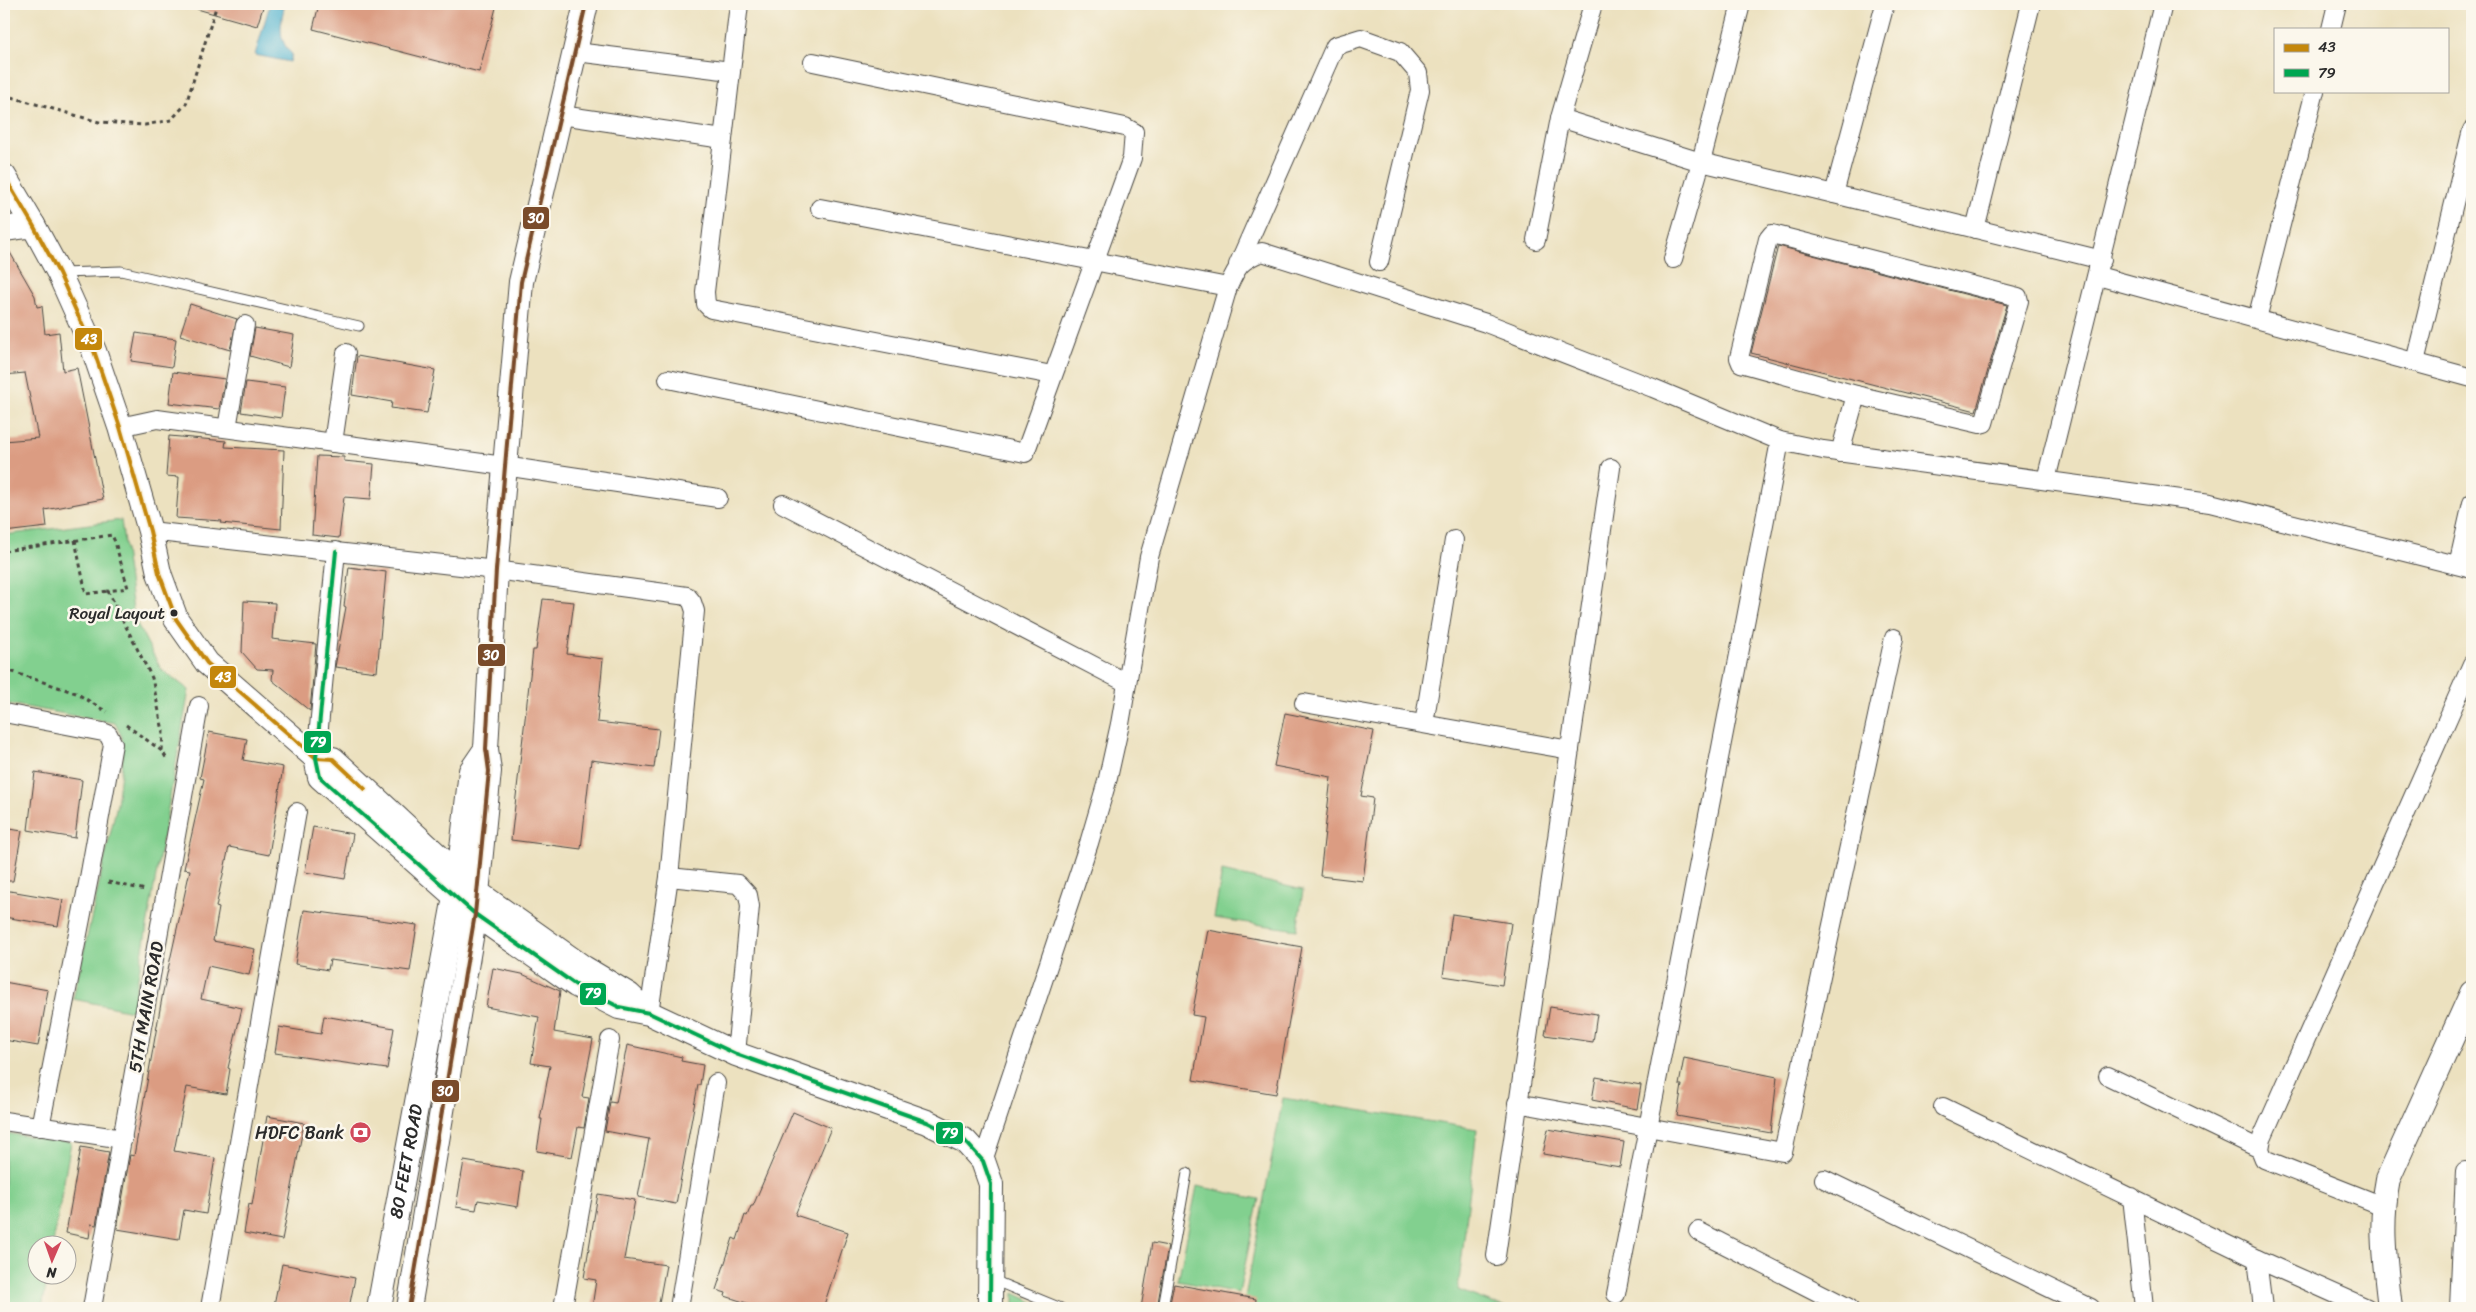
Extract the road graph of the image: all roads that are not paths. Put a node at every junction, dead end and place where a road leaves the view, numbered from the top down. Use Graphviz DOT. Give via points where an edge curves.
graph roads {
  1 [pos="586,4"];
  2 [pos="737,4"];
  3 [pos="1593,4"];
  4 [pos="1741,4"];
  5 [pos="1885,4"];
  6 [pos="2031,4"];
  7 [pos="2163,4"];
  8 [pos="2337,4"];
  9 [pos="2331,28"];
  10 [pos="576,52"];
  11 [pos="813,62"];
  12 [pos="731,71"];
  13 [pos="2315,92"];
  14 [pos="562,115"];
  15 [pos="1560,118"];
  16 [pos="2472,130"];
  17 [pos="723,138"];
  18 [pos="1701,162"];
  19 [pos="4,176"];
  20 [pos="1834,194"];
  21 [pos="820,208"];
  22 [pos="33,225"];
  23 [pos="4,229"];
  24 [pos="1975,229"];
  25 [pos="1536,240"];
  26 [pos="1672,259"];
  27 [pos="1095,262"];
  28 [pos="1379,262"];
  29 [pos="1238,265"];
  30 [pos="2100,268"];
  31 [pos="59,274"];
  32 [pos="1228,287"];
  33 [pos="2257,319"];
  34 [pos="245,325"];
  35 [pos="360,326"];
  36 [pos="346,353"];
  37 [pos="2414,362"];
  38 [pos="1052,375"];
  39 [pos="2472,378"];
  40 [pos="668,380"];
  41 [pos="1856,395"];
  42 [pos="120,427"];
  43 [pos="227,428"];
  44 [pos="1780,441"];
  45 [pos="333,443"];
  46 [pos="1840,452"];
  47 [pos="504,466"];
  48 [pos="1611,468"];
  49 [pos="2046,480"];
  50 [pos="718,498"];
  51 [pos="2472,503"];
  52 [pos="783,504"];
  53 [pos="150,531"];
  54 [pos="1454,540"];
  55 [pos="336,551"];
  56 [pos="2465,567"];
  57 [pos="496,570"];
  58 [pos="1894,638"];
  59 [pos="2472,664"];
  60 [pos="1127,683"];
  61 [pos="1304,703"];
  62 [pos="199,706"];
  63 [pos="4,713"];
  64 [pos="1424,724"];
  65 [pos="486,748"];
  66 [pos="1570,750"];
  67 [pos="316,758"];
  68 [pos="297,812"];
  69 [pos="669,877"];
  70 [pos="457,886"];
  71 [pos="476,903"];
  72 [pos="2472,993"];
  73 [pos="649,1013"];
  74 [pos="610,1040"];
  75 [pos="736,1054"];
  76 [pos="2108,1076"];
  77 [pos="716,1083"];
  78 [pos="1517,1103"];
  79 [pos="1943,1107"];
  80 [pos="4,1121"];
  81 [pos="40,1127"];
  82 [pos="1649,1127"];
  83 [pos="123,1139"];
  84 [pos="2260,1149"];
  85 [pos="983,1161"];
  86 [pos="2466,1171"];
  87 [pos="1187,1172"];
  88 [pos="1824,1179"];
  89 [pos="2132,1198"];
  90 [pos="2383,1206"];
  91 [pos="1698,1231"];
  92 [pos="1496,1256"];
  93 [pos="2257,1259"];
  94 [pos="990,1279"];
  95 [pos="1616,1294"];
  96 [pos="92,1308"];
  97 [pos="210,1308"];
  98 [pos="379,1308"];
  99 [pos="408,1308"];
  100 [pos="564,1308"];
  101 [pos="679,1308"];
  102 [pos="990,1308"];
  103 [pos="1061,1308"];
  104 [pos="1163,1308"];
  105 [pos="1849,1308"];
  106 [pos="2091,1308"];
  107 [pos="2144,1308"];
  108 [pos="2262,1308"];
  109 [pos="2367,1308"];
  110 [pos="2390,1308"];
  111 [pos="2459,1308"];
  1 -- 10 [label="main road, 80 FEET ROAD"];
  2 -- 12 [label="street"];
  3 -- 15 [label="street"];
  4 -- 18 [label="street"];
  5 -- 20 [label="street"];
  6 -- 24 [label="street"];
  7 -- 30 [label="street"];
  8 -- 9 [label="street"];
  10 -- 12 [label="street"];
  10 -- 14 [label="main road, 80 FEET ROAD"];
  11 -- 27 [label="street" via="1125,127 1134,132 1132,158"];
  12 -- 17 [label="street"];
  13 -- 33 [label="street"];
  14 -- 17 [label="street"];
  14 -- 47 [label="main road, 80 FEET ROAD" via="521,282"];
  15 -- 18 [label="street"];
  15 -- 25 [label="street"];
  16 -- 37 [label="street"];
  17 -- 38 [label="street" via="705,292 710,309"];
  18 -- 20 [label="street"];
  18 -- 26 [label="street"];
  19 -- 22 [label="main road"];
  20 -- 24 [label="street"];
  21 -- 27 [label="street"];
  22 -- 23 [label="main road"];
  22 -- 31 [label="main road"];
  24 -- 30 [label="street"];
  27 -- 32 [label="street"];
  27 -- 38 [label="street"];
  28 -- 29 [label="street" via="1420,90 1418,73 1400,52 1361,38 1335,46"];
  29 -- 32 [label="street"];
  29 -- 44 [label="street" via="1262,252 1486,323"];
  30 -- 33 [label="street"];
  30 -- 49 [label="street"];
  31 -- 35 [label="lane" via="121,270"];
  31 -- 42 [label="main road" via="94,351"];
  32 -- 60 [label="street" via="1149,557"];
  33 -- 37 [label="street"];
  34 -- 43 [label="street"];
  36 -- 45 [label="street"];
  37 -- 39 [label="street"];
  38 -- 40 [label="street" via="1025,452"];
  41 -- 41 [label="street" via="1739,360 1769,235 2018,297 1984,423"];
  41 -- 46 [label="street"];
  42 -- 43 [label="street" via="157,419"];
  42 -- 53 [label="main road"];
  43 -- 45 [label="street"];
  44 -- 46 [label="street"];
  44 -- 82 [label="street"];
  45 -- 47 [label="street"];
  46 -- 49 [label="street"];
  47 -- 50 [label="street"];
  47 -- 57 [label="main road, 80 FEET ROAD"];
  48 -- 66 [label="street"];
  49 -- 56 [label="street" via="2210,503"];
  51 -- 56 [label="street"];
  52 -- 60 [label="street"];
  53 -- 55 [label="street"];
  53 -- 67 [label="main road" via="159,573 176,619 207,663"];
  54 -- 64 [label="street"];
  55 -- 57 [label="street"];
  55 -- 67 [label="street"];
  57 -- 65 [label="main road, 80 FEET ROAD"];
  57 -- 69 [label="street" via="686,596 692,602 695,611"];
  58 -- 82 [label="street" via="1783,1152"];
  59 -- 84 [label="street" via="2262,1138"];
  60 -- 85 [label="street" via="1108,778 1089,843"];
  61 -- 64 [label="street"];
  62 -- 83 [label="street, 5TH MAIN ROAD"];
  63 -- 81 [label="street" via="103,732 112,738 113,744"];
  64 -- 66 [label="street"];
  65 -- 70 [label="main road, 80 FEET ROAD" via="471,771"];
  65 -- 71 [label="main road, 80 FEET ROAD" via="490,771"];
  66 -- 78 [label="street"];
  67 -- 70 [label="main road" via="320,777"];
  68 -- 97 [label="street"];
  69 -- 73 [label="street"];
  69 -- 75 [label="street" via="738,884 748,895 750,906"];
  70 -- 71 [label="main road"];
  70 -- 98 [label="main road, 80 FEET ROAD"];
  71 -- 73 [label="main road" via="576,985 619,1007"];
  71 -- 99 [label="main road, 80 FEET ROAD"];
  72 -- 90 [label="main road" via="2388,1179"];
  73 -- 75 [label="main road"];
  74 -- 100 [label="street"];
  75 -- 85 [label="main road" via="927,1122 965,1141"];
  76 -- 84 [label="street"];
  77 -- 101 [label="street"];
  78 -- 82 [label="street"];
  78 -- 92 [label="street"];
  79 -- 89 [label="street"];
  80 -- 81 [label="street"];
  81 -- 83 [label="street"];
  82 -- 95 [label="street"];
  83 -- 96 [label="street, 5TH MAIN ROAD"];
  84 -- 90 [label="street" via="2264,1159"];
  85 -- 94 [label="main road" via="991,1184"];
  86 -- 111 [label="street"];
  87 -- 104 [label="lane"];
  88 -- 106 [label="street"];
  89 -- 93 [label="street"];
  89 -- 107 [label="street"];
  90 -- 110 [label="main road" via="2382,1232"];
  91 -- 105 [label="street"];
  93 -- 108 [label="street"];
  93 -- 109 [label="street"];
  94 -- 102 [label="main road"];
  94 -- 103 [label="lane"];
}
